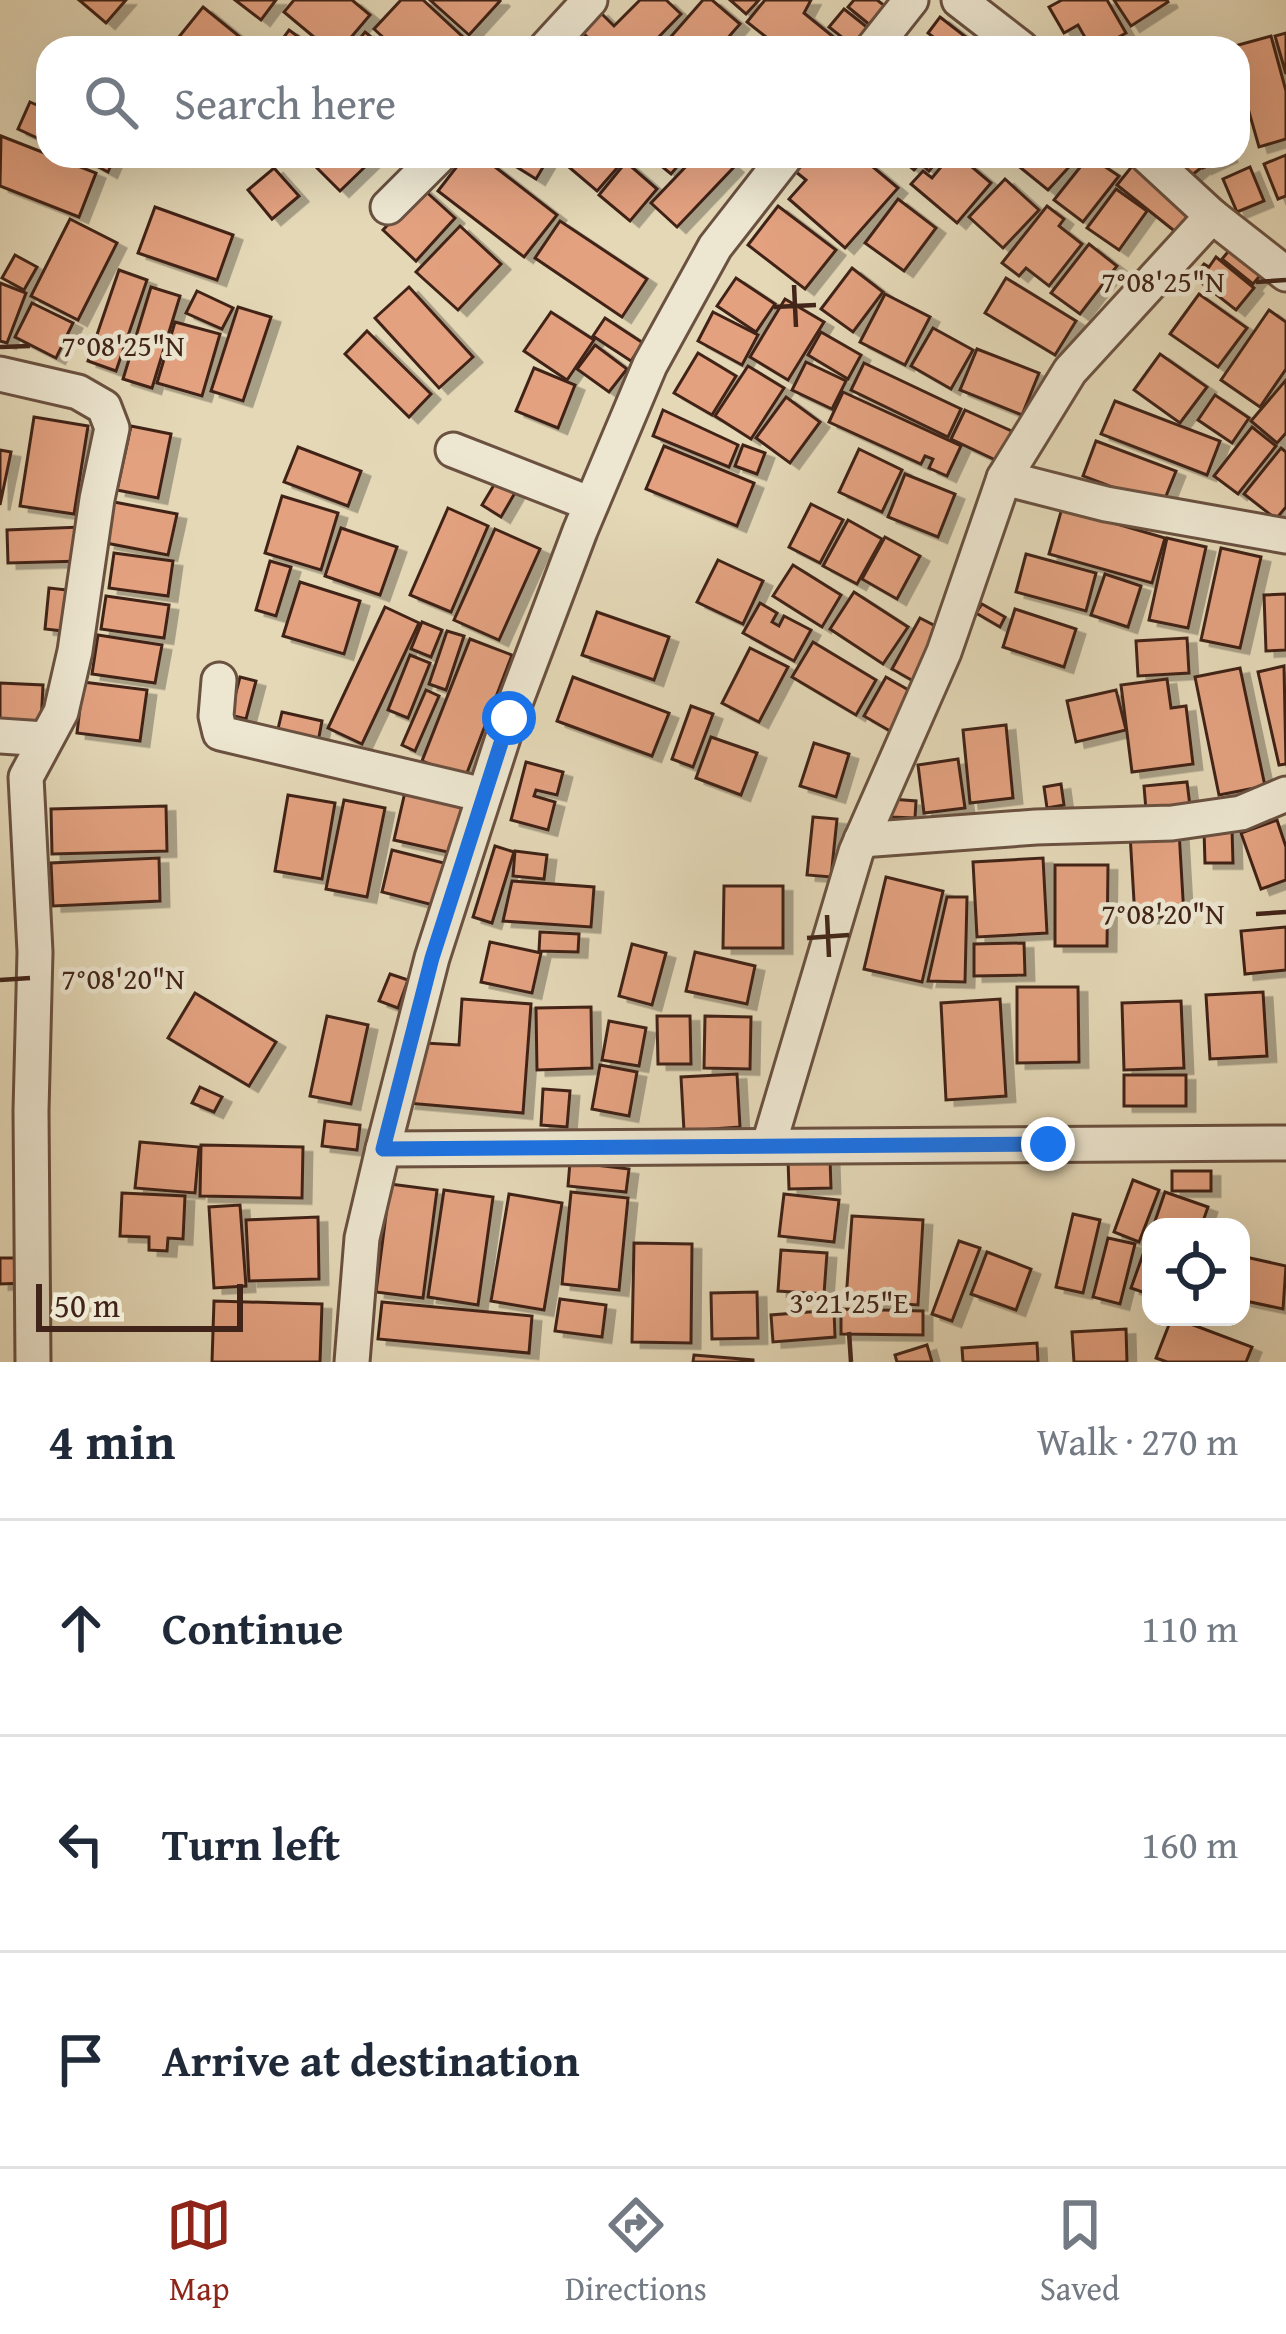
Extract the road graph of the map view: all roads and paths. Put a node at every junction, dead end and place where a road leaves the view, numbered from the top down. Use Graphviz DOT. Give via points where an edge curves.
graph roads {
  1 [pos="590,0"];
  2 [pos="911,0"];
  3 [pos="965,2"];
  4 [pos="557,36"];
  5 [pos="882,36"];
  6 [pos="1006,36"];
  7 [pos="428,168"];
  8 [pos="777,168"];
  9 [pos="1160,168"];
  10 [pos="388,207"];
  11 [pos="1212,216"];
  12 [pos="1286,274"];
  13 [pos="0,374"];
  14 [pos="453,450"];
  15 [pos="1004,478"];
  16 [pos="591,504"];
  17 [pos="1286,536"];
  18 [pos="219,680"];
  19 [pos="0,736"];
  20 [pos="45,739"];
  21 [pos="1286,794"];
  22 [pos="484,795"];
  23 [pos="861,840"];
  24 [pos="33,1035"];
  25 [pos="0,1046"];
  26 [pos="1286,1143"];
  27 [pos="769,1144"];
  28 [pos="383,1149"];
  29 [pos="33,1362"];
  30 [pos="352,1362"];
  1 -- 4 [label="street"];
  2 -- 5 [label="street"];
  3 -- 6 [label="street"];
  7 -- 10 [label="street"];
  8 -- 16 [label="street" via="715,247 650,365"];
  9 -- 11 [label="street"];
  11 -- 12 [label="street"];
  11 -- 15 [label="street" via="1070,371"];
  13 -- 20 [label="street" via="78,392 104,407 112,428 76,651 62,712"];
  14 -- 16 [label="street"];
  15 -- 17 [label="street"];
  15 -- 23 [label="street" via="944,652"];
  16 -- 22 [label="street"];
  18 -- 22 [label="street" via="220,733"];
  19 -- 20 [label="street"];
  20 -- 24 [label="street" via="26,777"];
  21 -- 23 [label="street" via="1241,813 1172,823"];
  22 -- 28 [label="street"];
  23 -- 27 [label="street"];
  24 -- 25 [label="street"];
  24 -- 29 [label="street"];
  26 -- 27 [label="street"];
  27 -- 28 [label="street"];
  28 -- 30 [label="street" via="362,1238"];
}
